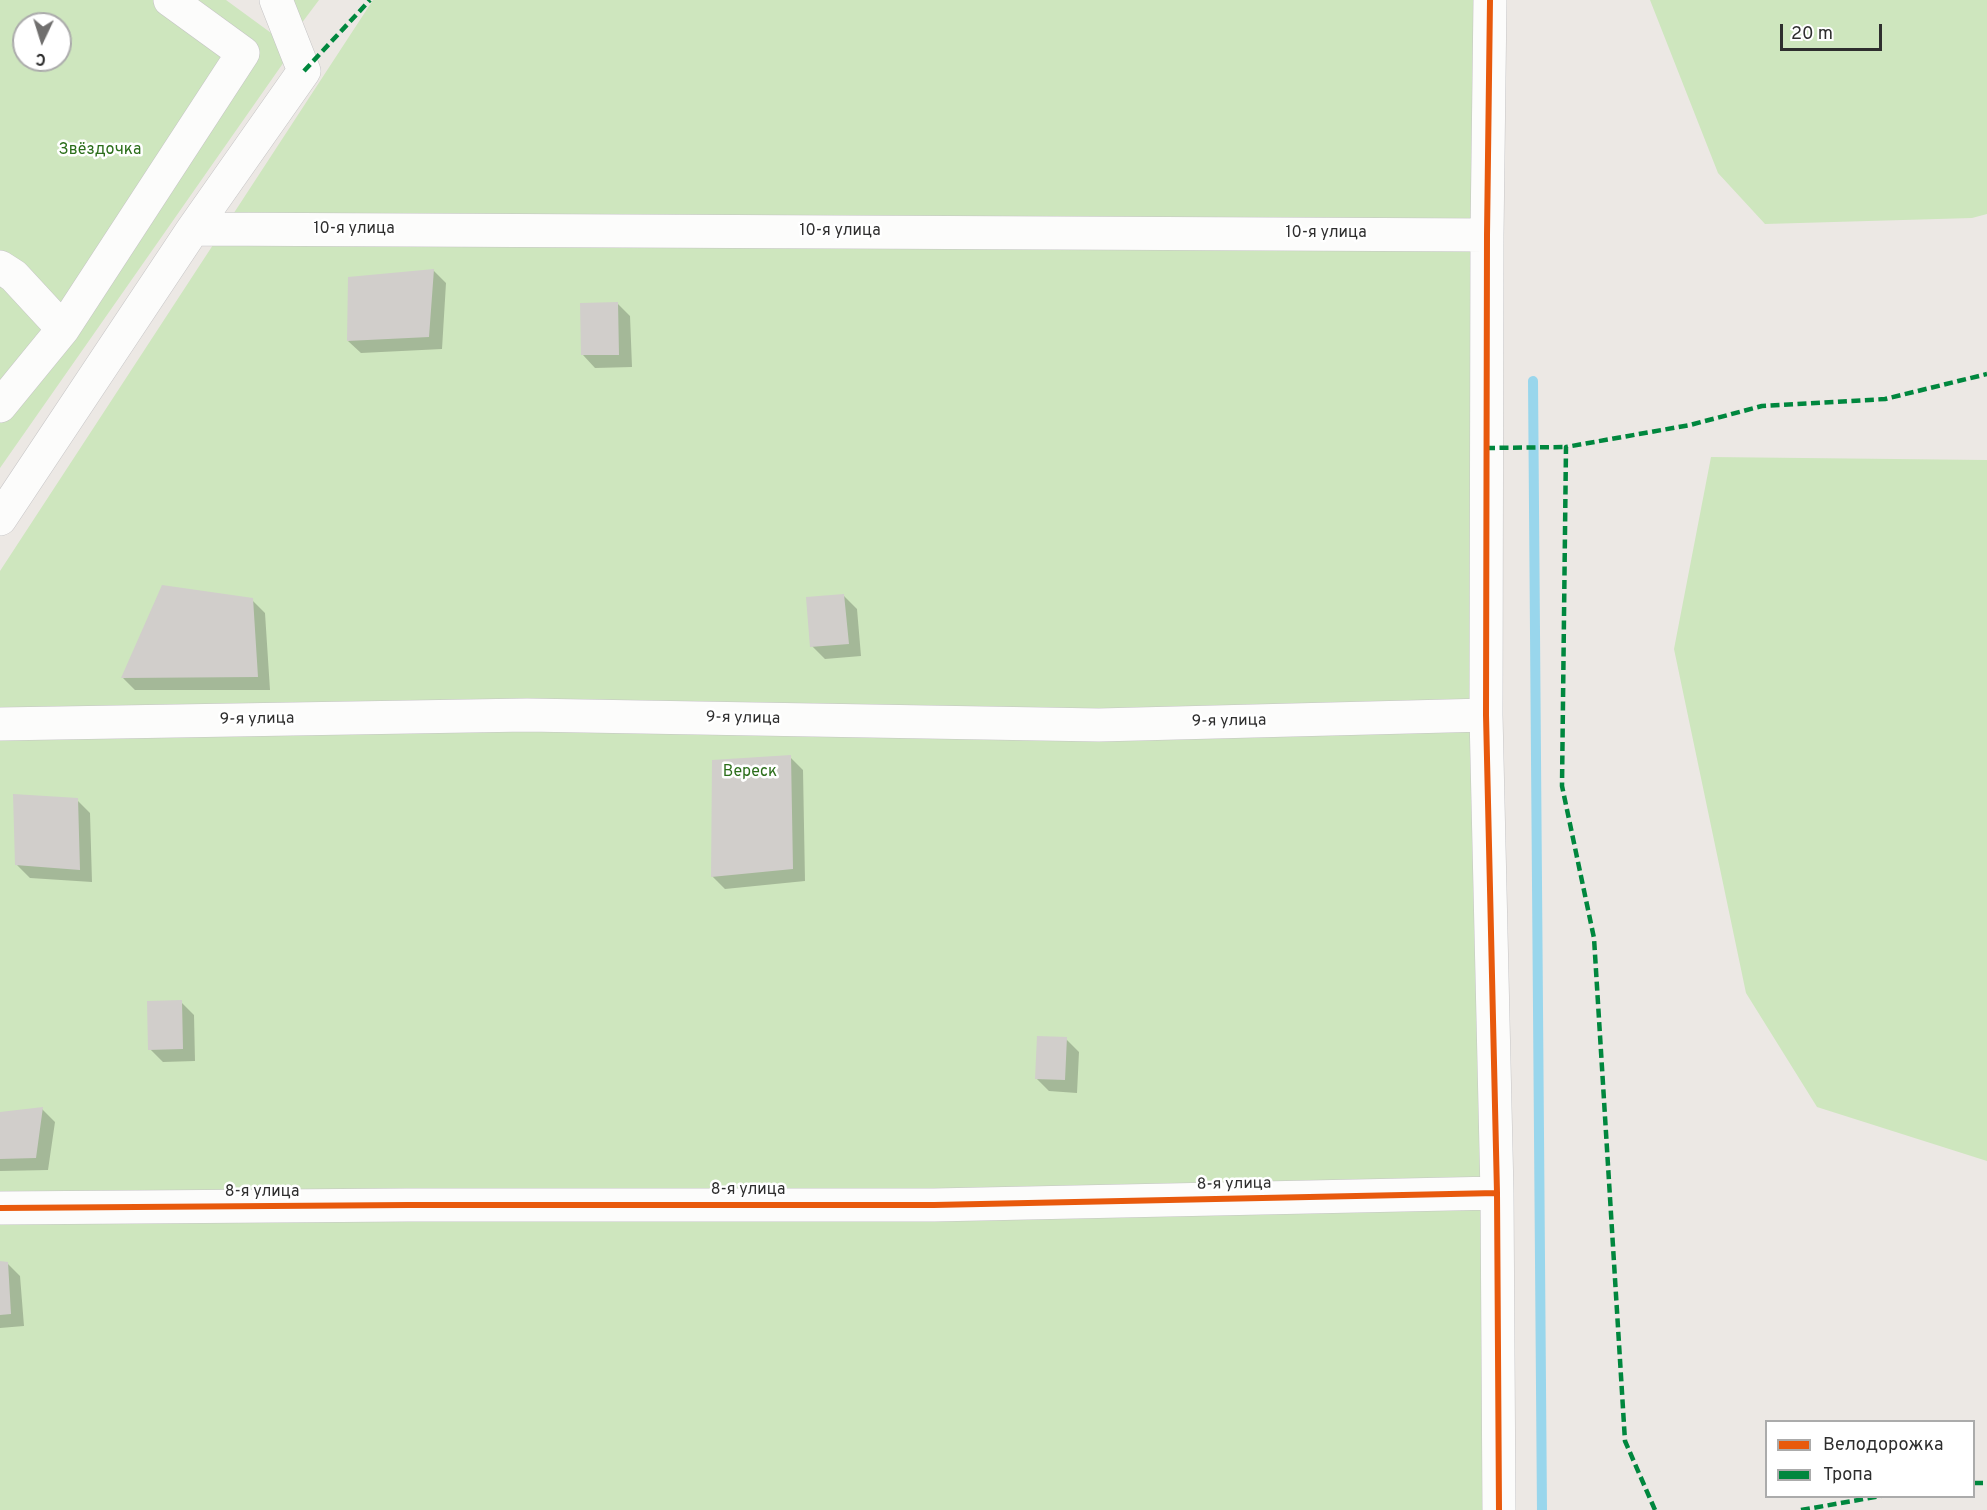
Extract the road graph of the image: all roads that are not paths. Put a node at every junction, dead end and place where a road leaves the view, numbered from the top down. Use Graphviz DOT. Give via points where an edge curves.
graph roads {
  1 [pos="170,0"];
  2 [pos="276,0"];
  3 [pos="1490,0"];
  4 [pos="193,229"];
  5 [pos="1487,235"];
  6 [pos="0,267"];
  7 [pos="63,329"];
  8 [pos="0,406"];
  9 [pos="0,519"];
  10 [pos="1486,715"];
  11 [pos="0,724"];
  12 [pos="1497,1193"];
  13 [pos="0,1208"];
  14 [pos="1500,1510"];
  1 -- 7 [label="street" via="243,53"];
  2 -- 4 [label="street" via="304,71"];
  3 -- 5 [label="street"];
  4 -- 5 [label="street, 10-я улица"];
  4 -- 9 [label="street"];
  5 -- 10 [label="street"];
  6 -- 7 [label="street" via="14,276"];
  7 -- 8 [label="street"];
  10 -- 11 [label="street, 9-я улица" via="1100,725 527,715"];
  10 -- 12 [label="street"];
  12 -- 13 [label="street, 8-я улица" via="934,1205"];
  12 -- 14 [label="street"];
}
